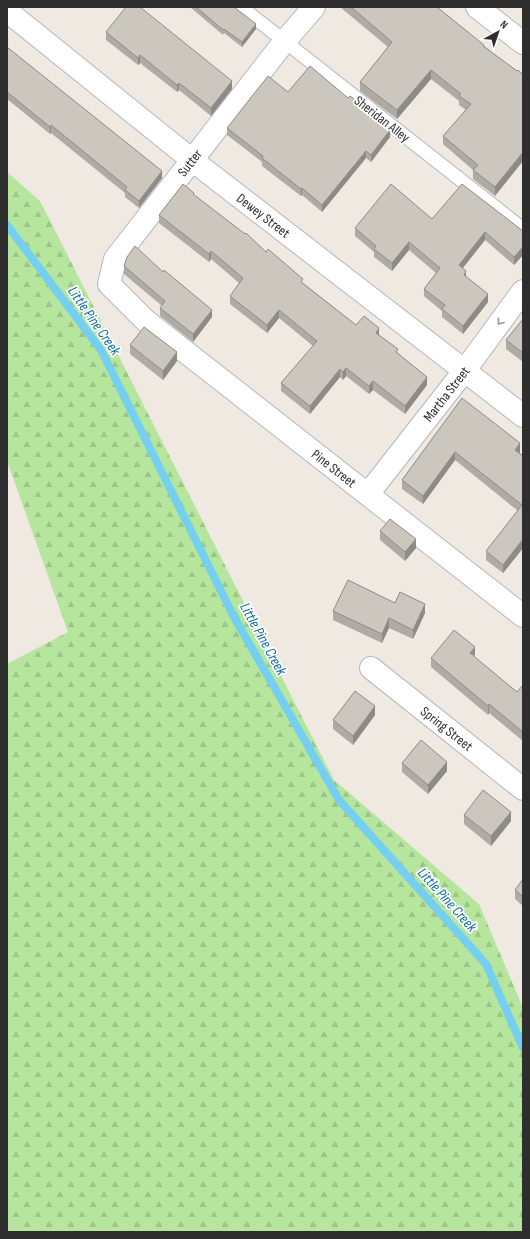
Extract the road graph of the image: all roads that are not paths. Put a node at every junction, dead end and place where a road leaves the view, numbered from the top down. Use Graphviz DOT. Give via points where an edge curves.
graph roads {
  1 [pos="241,7"];
  2 [pos="314,7"];
  3 [pos="477,7"];
  4 [pos="7,11"];
  5 [pos="284,42"];
  6 [pos="523,43"];
  7 [pos="192,160"];
  8 [pos="523,229"];
  9 [pos="523,291"];
  10 [pos="146,321"];
  11 [pos="464,370"];
  12 [pos="523,416"];
  13 [pos="368,494"];
  14 [pos="523,616"];
  15 [pos="371,668"];
  16 [pos="523,789"];
  1 -- 5 [label="lane, Sheridan Alley"];
  2 -- 5 [label="street, Sutter"];
  3 -- 6 [label="street"];
  4 -- 7 [label="street, Dewey Street"];
  5 -- 7 [label="street, Sutter"];
  5 -- 8 [label="lane, Sheridan Alley"];
  7 -- 10 [label="street, Sutter" via="115,259 109,284"];
  7 -- 11 [label="street, Dewey Street"];
  9 -- 11 [label="street, Martha Street, one-way"];
  10 -- 13 [label="street, Pine Street"];
  11 -- 12 [label="street, Dewey Street"];
  11 -- 13 [label="street, Martha Street"];
  13 -- 14 [label="street, Pine Street"];
  15 -- 16 [label="street, Spring Street"];
}
